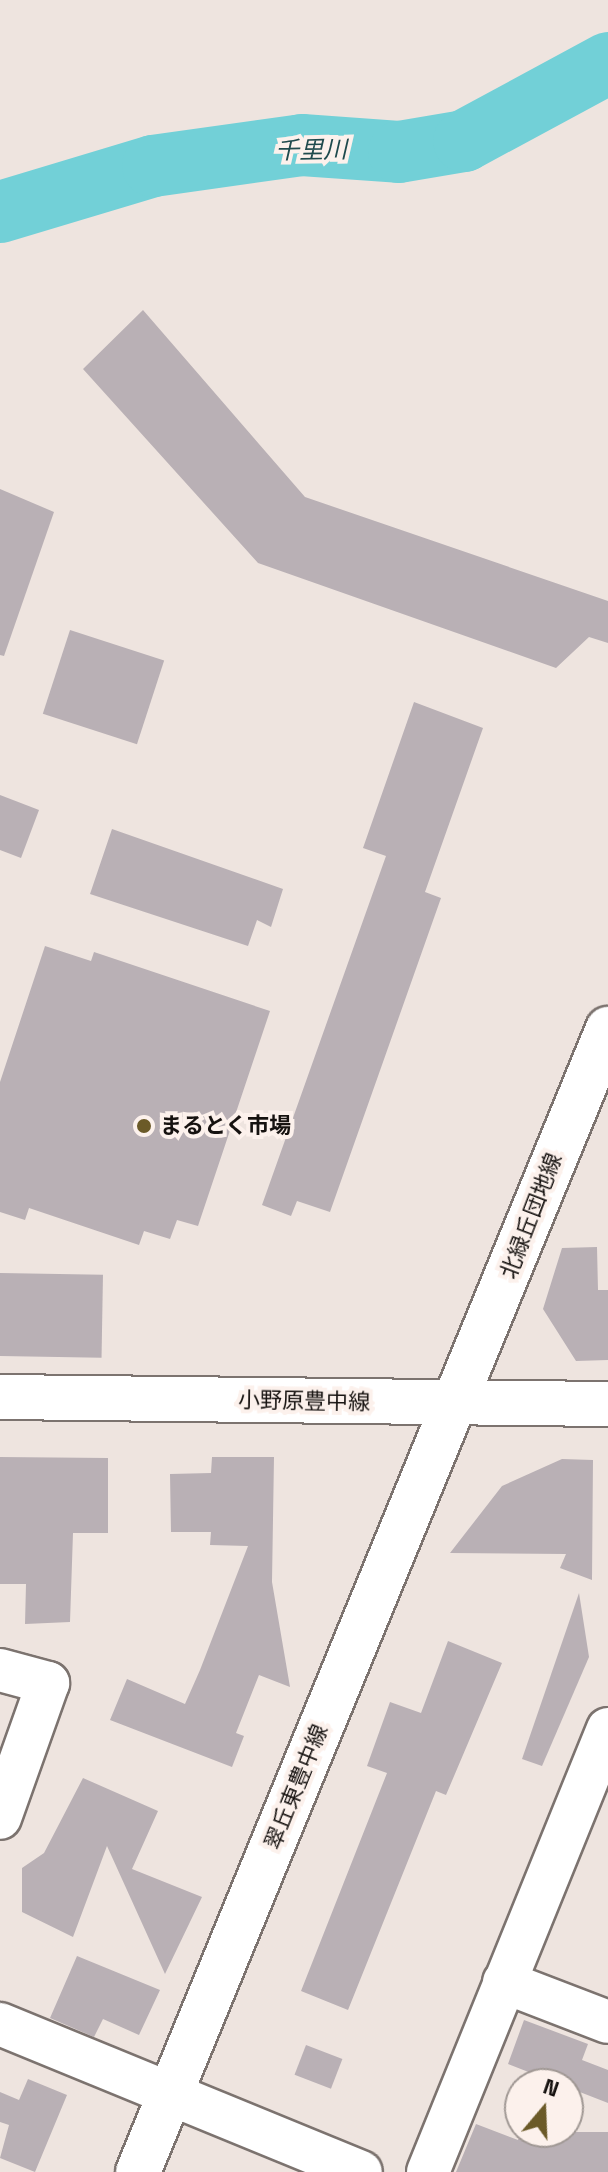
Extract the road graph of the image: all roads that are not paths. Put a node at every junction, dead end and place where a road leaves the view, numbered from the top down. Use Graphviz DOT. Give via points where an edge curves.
graph roads {
  1 [pos="608,1029"];
  2 [pos="0,1397"];
  3 [pos="456,1403"];
  4 [pos="608,1404"];
  5 [pos="0,1670"];
  6 [pos="608,1729"];
  7 [pos="599,1773"];
  8 [pos="0,1818"];
  9 [pos="504,1982"];
  10 [pos="608,2022"];
  11 [pos="0,2024"];
  12 [pos="171,2092"];
  13 [pos="138,2172"];
  14 [pos="361,2172"];
  15 [pos="428,2172"];
  1 -- 3 [label="street, 北緑丘団地線"];
  2 -- 3 [label="street, 小野原豊中線"];
  3 -- 4 [label="street, 小野原豊中線"];
  3 -- 12 [label="street, 翠丘東豊中線"];
  5 -- 8 [label="street" via="48,1683"];
  6 -- 7 [label="street"];
  7 -- 9 [label="street"];
  9 -- 10 [label="street"];
  9 -- 15 [label="street"];
  11 -- 12 [label="street"];
  12 -- 13 [label="street, 翠丘東豊中線"];
  12 -- 14 [label="street"];
}
